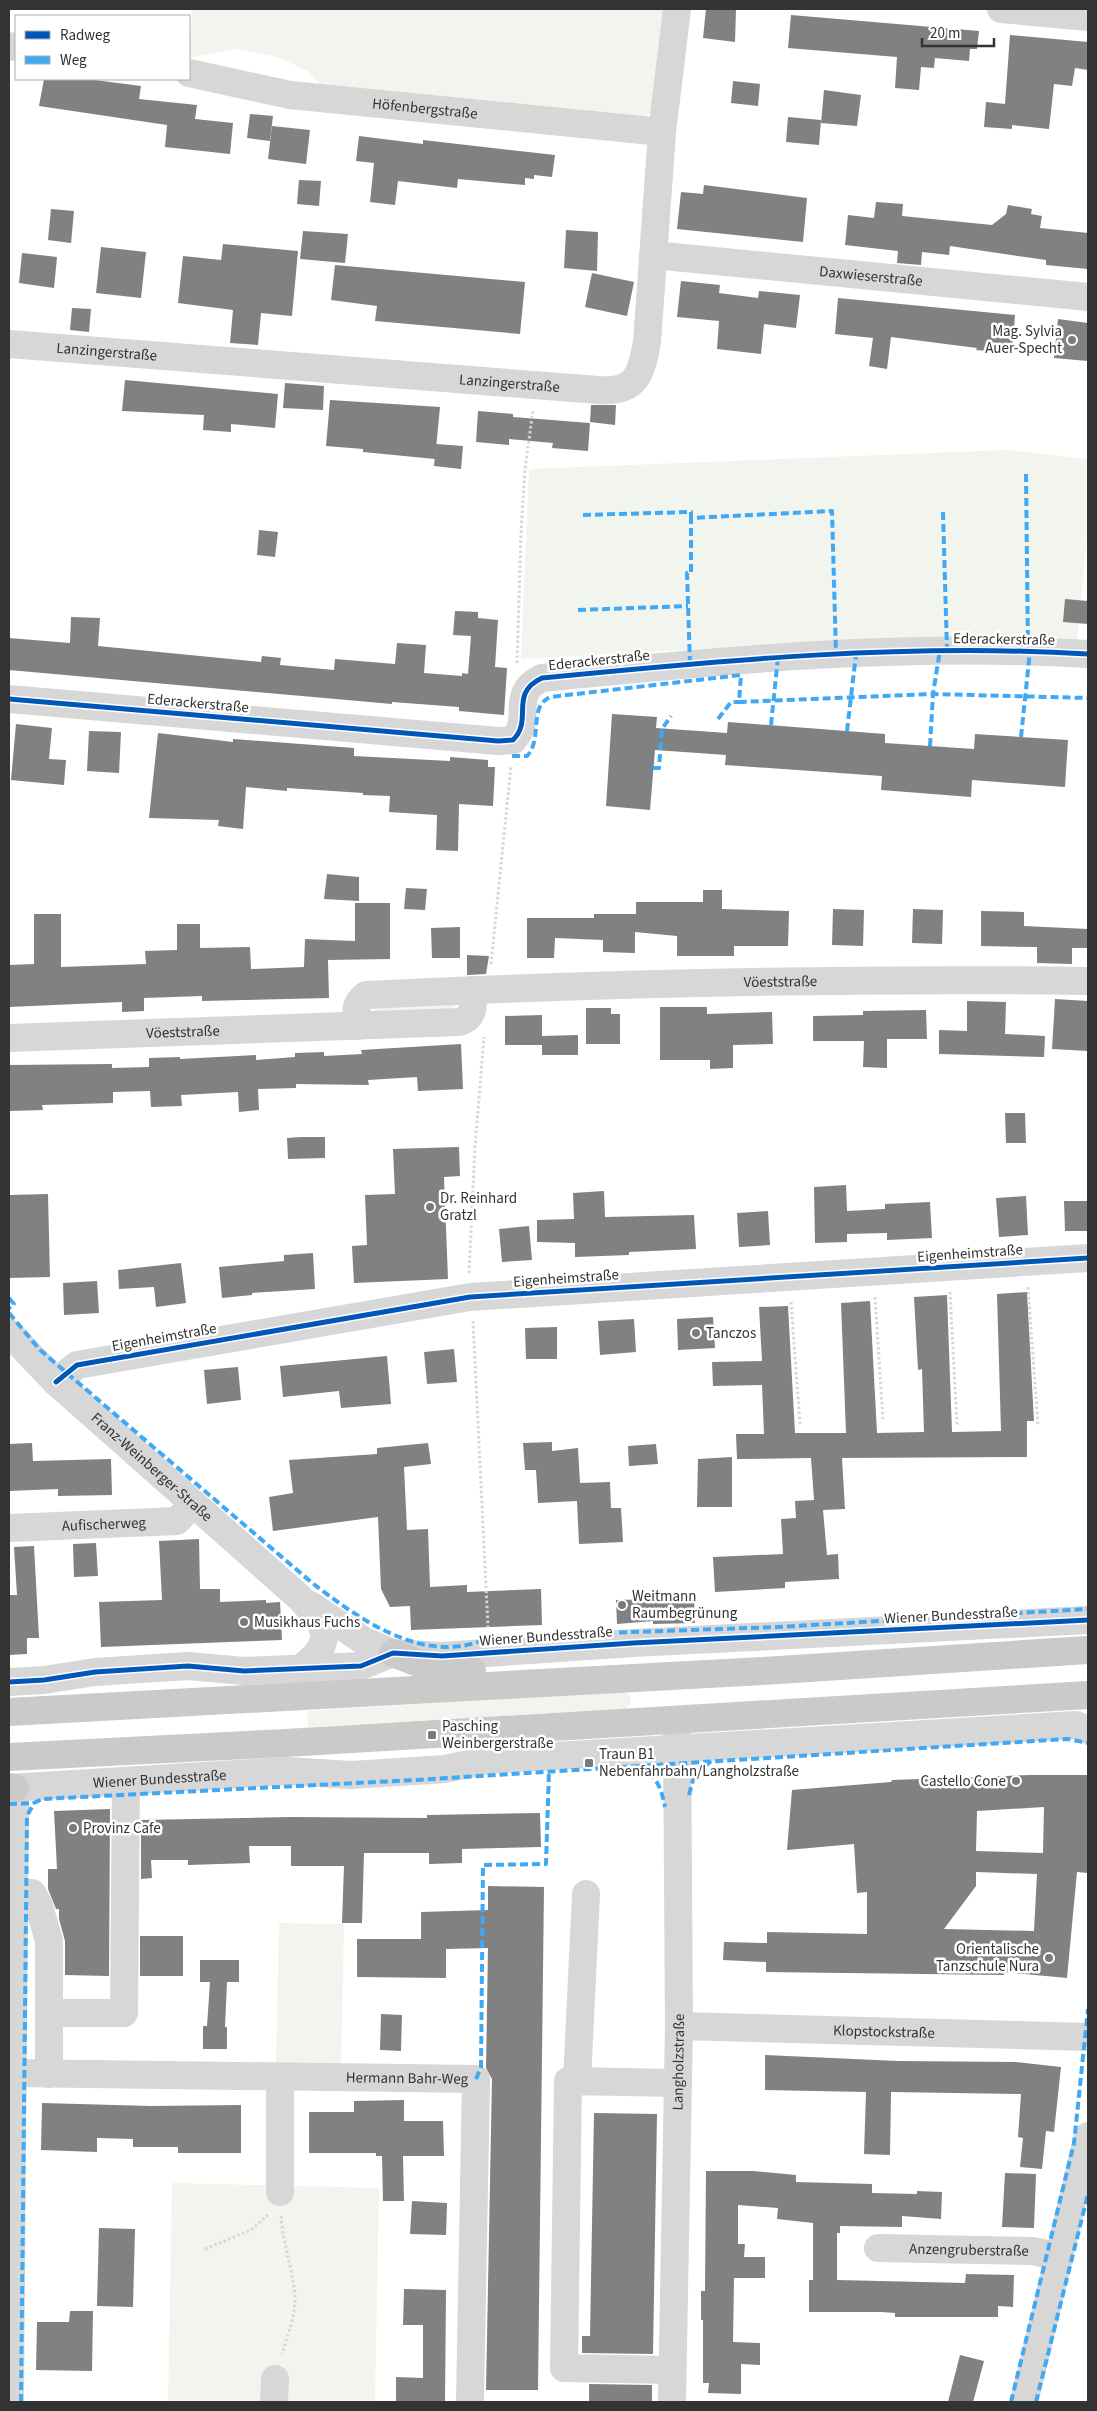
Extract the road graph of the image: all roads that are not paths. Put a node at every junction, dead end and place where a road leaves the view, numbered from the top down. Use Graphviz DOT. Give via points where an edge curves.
graph roads {
  1 [pos="676,9"];
  2 [pos="1001,9"];
  3 [pos="1088,17"];
  4 [pos="190,74"];
  5 [pos="662,132"];
  6 [pos="653,255"];
  7 [pos="1088,297"];
  8 [pos="9,344"];
  9 [pos="1088,654"];
  10 [pos="9,699"];
  11 [pos="1088,981"];
  12 [pos="9,1038"];
  13 [pos="1088,1258"];
  14 [pos="9,1333"];
  15 [pos="56,1382"];
  16 [pos="193,1504"];
  17 [pos="9,1528"];
  18 [pos="299,1597"];
  19 [pos="1088,1620"];
  20 [pos="1088,1650"];
  21 [pos="393,1653"];
  22 [pos="300,1669"];
  23 [pos="763,1670"];
  24 [pos="9,1682"];
  25 [pos="1088,1695"];
  26 [pos="9,1712"];
  27 [pos="677,1721"];
  28 [pos="1088,1730"];
  29 [pos="678,1749"];
  30 [pos="9,1757"];
  31 [pos="126,1781"];
  32 [pos="11,1788"];
  33 [pos="12,1835"];
  34 [pos="14,1893"];
  35 [pos="586,1894"];
  36 [pos="49,2013"];
  37 [pos="679,2026"];
  38 [pos="1088,2037"];
  39 [pos="13,2073"];
  40 [pos="49,2074"];
  41 [pos="280,2077"];
  42 [pos="577,2081"];
  43 [pos="678,2083"];
  44 [pos="11,2103"];
  45 [pos="1088,2136"];
  46 [pos="1085,2171"];
  47 [pos="280,2197"];
  48 [pos="878,2248"];
  49 [pos="1060,2257"];
  50 [pos="672,2370"];
  51 [pos="10,2402"];
  52 [pos="470,2402"];
  53 [pos="672,2402"];
  54 [pos="1024,2402"];
  1 -- 5 [label="street, Lanzingerstraße"];
  2 -- 3 [label="street"];
  4 -- 5 [label="street, Höfenbergstraße" via="290,95"];
  5 -- 6 [label="street, Lanzingerstraße"];
  6 -- 7 [label="street, Daxwieserstraße"];
  6 -- 8 [label="street, Lanzingerstraße" via="643,367 626,388 610,391"];
  9 -- 10 [label="street, Ederackerstraße" via="940,650 741,658 542,678 531,683 525,691 519,734 513,740 498,742"];
  11 -- 12 [label="street, Vöeststraße" via="880,979 481,990 467,1020 459,1022"];
  13 -- 15 [label="street, Eigenheimstraße" via="470,1297 77,1365"];
  14 -- 15 [label="street, Franz-Weinberger-Straße"];
  15 -- 16 [label="street, Franz-Weinberger-Straße"];
  16 -- 17 [label="street, Aufischerweg" via="176,1520"];
  16 -- 18 [label="street, Franz-Weinberger-Straße"];
  18 -- 21 [label="street, Franz-Weinberger-Straße" via="364,1641"];
  18 -- 22 [label="street, Franz-Weinberger-Straße" via="317,1617 324,1637 321,1650"];
  19 -- 21 [label="street, Wiener Bundesstraße" via="442,1656"];
  20 -- 23 [label="main road"];
  21 -- 22 [label="street, Wiener Bundesstraße" via="361,1666"];
  21 -- 23 [label="main road" via="441,1672 662,1662"];
  22 -- 24 [label="street, Wiener Bundesstraße" via="244,1671 188,1666"];
  23 -- 26 [label="main road"];
  25 -- 27 [label="main road, Wiener Bundesstraße"];
  27 -- 29 [label="street, Langholzstraße"];
  27 -- 30 [label="main road, Wiener Bundesstraße"];
  28 -- 29 [label="street, Wiener Bundesstraße" via="1076,1725"];
  29 -- 31 [label="street, Wiener Bundesstraße" via="487,1760 445,1769 351,1775 287,1772"];
  29 -- 37 [label="street, Langholzstraße"];
  31 -- 32 [label="street, Wiener Bundesstraße"];
  31 -- 36 [label="street" via="124,2013"];
  32 -- 33 [label="street"];
  33 -- 34 [label="street"];
  34 -- 36 [label="street" via="32,1894 39,1906 49,1941"];
  34 -- 39 [label="street"];
  35 -- 42 [label="street"];
  36 -- 40 [label="street"];
  37 -- 38 [label="street, Klopstockstraße"];
  37 -- 43 [label="street, Langholzstraße"];
  39 -- 40 [label="street, Hermann Bahr-Weg"];
  39 -- 44 [label="street"];
  40 -- 41 [label="street, Hermann Bahr-Weg"];
  41 -- 47 [label="street"];
  41 -- 52 [label="street, Hermann Bahr-Weg" via="476,2079"];
  42 -- 43 [label="street"];
  42 -- 50 [label="street" via="568,2081 564,2368"];
  43 -- 50 [label="street, Langholzstraße"];
  44 -- 51 [label="street"];
  45 -- 46 [label="street"];
  46 -- 49 [label="street"];
  48 -- 49 [label="street, Anzengruberstraße" via="1033,2251"];
  49 -- 54 [label="street"];
  50 -- 53 [label="street, Langholzstraße"];
}
